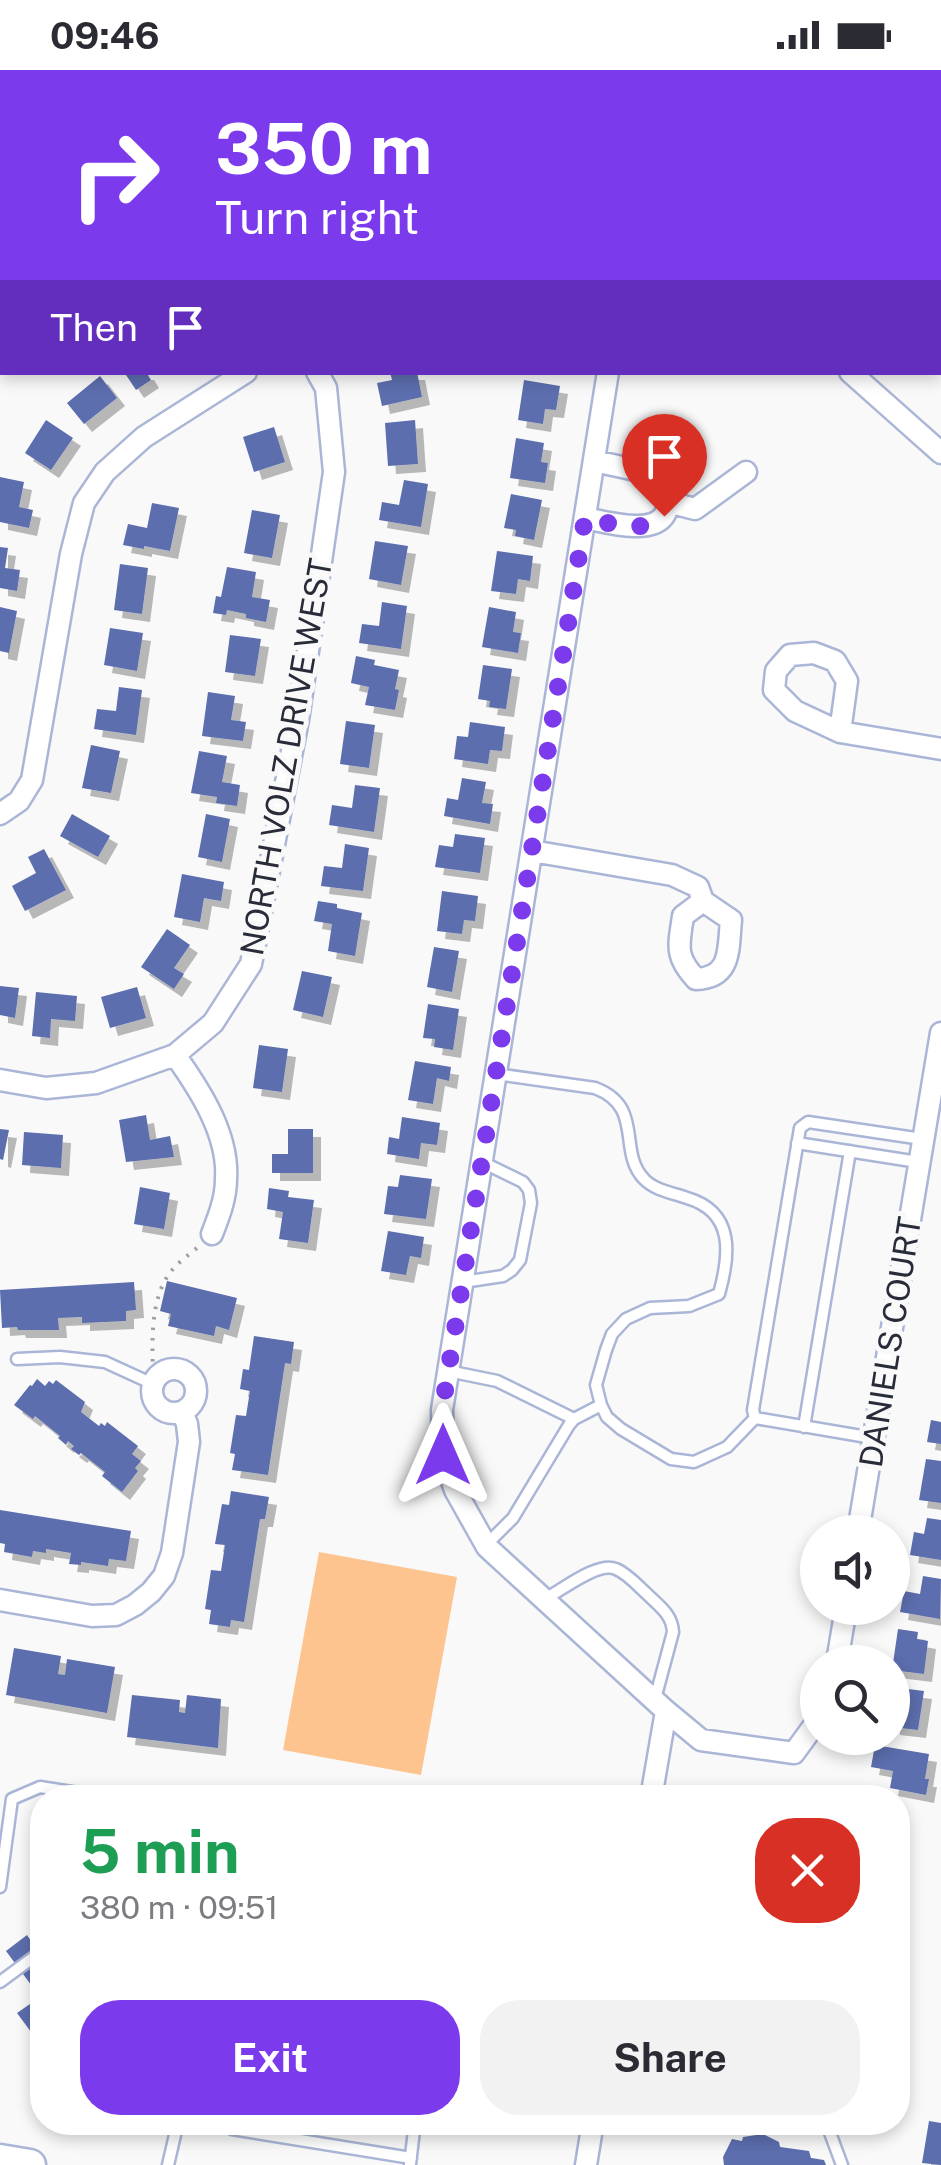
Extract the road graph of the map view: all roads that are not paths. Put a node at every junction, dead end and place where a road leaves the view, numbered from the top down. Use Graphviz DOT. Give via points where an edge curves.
graph roads {
  1 [pos="241,375"];
  2 [pos="319,375"];
  3 [pos="608,375"];
  4 [pos="861,376"];
  5 [pos="941,452"];
  6 [pos="594,461"];
  7 [pos="746,472"];
  8 [pos="668,502"];
  9 [pos="585,518"];
  10 [pos="840,732"];
  11 [pos="941,749"];
  12 [pos="0,814"];
  13 [pos="532,851"];
  14 [pos="703,901"];
  15 [pos="941,1033"];
  16 [pos="176,1055"];
  17 [pos="496,1074"];
  18 [pos="0,1080"];
  19 [pos="924,1139"];
  20 [pos="797,1143"];
  21 [pos="850,1152"];
  22 [pos="482,1162"];
  23 [pos="920,1162"];
  24 [pos="212,1234"];
  25 [pos="462,1282"];
  26 [pos="17,1359"];
  27 [pos="448,1371"];
  28 [pos="154,1383"];
  29 [pos="602,1405"];
  30 [pos="182,1412"];
  31 [pos="755,1418"];
  32 [pos="574,1419"];
  33 [pos="804,1426"];
  34 [pos="874,1438"];
  35 [pos="861,1515"];
  36 [pos="486,1545"];
  37 [pos="0,1600"];
  38 [pos="544,1600"];
  39 [pos="660,1706"];
  40 [pos="800,1745"];
  41 [pos="652,1785"];
  42 [pos="30,1791"];
  43 [pos="0,1887"];
  44 [pos="30,1960"];
  45 [pos="0,1982"];
  46 [pos="175,2135"];
  47 [pos="264,2135"];
  48 [pos="413,2135"];
  49 [pos="592,2135"];
  50 [pos="831,2135"];
  51 [pos="0,2160"];
  52 [pos="410,2162"];
  53 [pos="30,2165"];
  54 [pos="168,2165"];
  55 [pos="586,2165"];
  56 [pos="842,2165"];
  1 -- 12 [label="street" via="144,436 105,472 84,504 32,780 20,801"];
  2 -- 16 [label="street, NORTH VOLZ DRIVE WEST" via="326,388 334,472 298,720 251,964 214,1023"];
  3 -- 6 [label="street"];
  4 -- 5 [label="street"];
  6 -- 8 [label="street" via="659,476 669,489"];
  6 -- 9 [label="street"];
  7 -- 8 [label="street" via="695,509"];
  8 -- 9 [label="street" via="656,524"];
  9 -- 13 [label="street"];
  10 -- 11 [label="street"];
  13 -- 14 [label="street" via="672,875 698,887"];
  13 -- 17 [label="street"];
  15 -- 19 [label="street, DANIELS COURT"];
  16 -- 18 [label="street, NORTH VOLZ DRIVE WEST" via="96,1083 46,1088"];
  16 -- 24 [label="street" via="222,1143 227,1178"];
  17 -- 22 [label="street"];
  17 -- 29 [label="lane" via="608,1093 622,1108 643,1178 713,1210 726,1237 719,1294 690,1306 650,1308 612,1334 596,1385"];
  19 -- 20 [label="lane" via="808,1122"];
  19 -- 23 [label="street, DANIELS COURT"];
  20 -- 21 [label="lane"];
  20 -- 31 [label="lane"];
  21 -- 23 [label="lane"];
  21 -- 33 [label="lane"];
  22 -- 25 [label="street"];
  22 -- 25 [label="lane" via="523,1182 531,1202 520,1260 512,1270"];
  23 -- 34 [label="street, DANIELS COURT"];
  25 -- 27 [label="street"];
  26 -- 28 [label="lane" via="104,1362"];
  27 -- 32 [label="lane" via="496,1380"];
  27 -- 36 [label="street" via="443,1455"];
  28 -- 30 [label="street" via="162,1410"];
  28 -- 30 [label="street" via="173,1369 191,1376 197,1394"];
  29 -- 31 [label="lane" via="622,1430 671,1459 694,1462 727,1447"];
  29 -- 32 [label="lane"];
  30 -- 37 [label="street" via="189,1442 172,1553 151,1592 116,1615"];
  31 -- 33 [label="lane"];
  32 -- 36 [label="lane" via="513,1518"];
  33 -- 34 [label="lane"];
  34 -- 35 [label="street, DANIELS COURT"];
  36 -- 38 [label="street"];
  38 -- 39 [label="street"];
  38 -- 39 [label="lane" via="597,1569 620,1570 668,1614 674,1632"];
  39 -- 40 [label="street" via="701,1740 794,1753"];
  39 -- 41 [label="street"];
  42 -- 43 [label="lane" via="12,1799"];
  44 -- 45 [label="lane"];
  46 -- 54 [label="lane"];
  47 -- 52 [label="lane"];
  48 -- 52 [label="lane"];
  49 -- 55 [label="street"];
  50 -- 56 [label="lane"];
  51 -- 53 [label="main road"];
}
